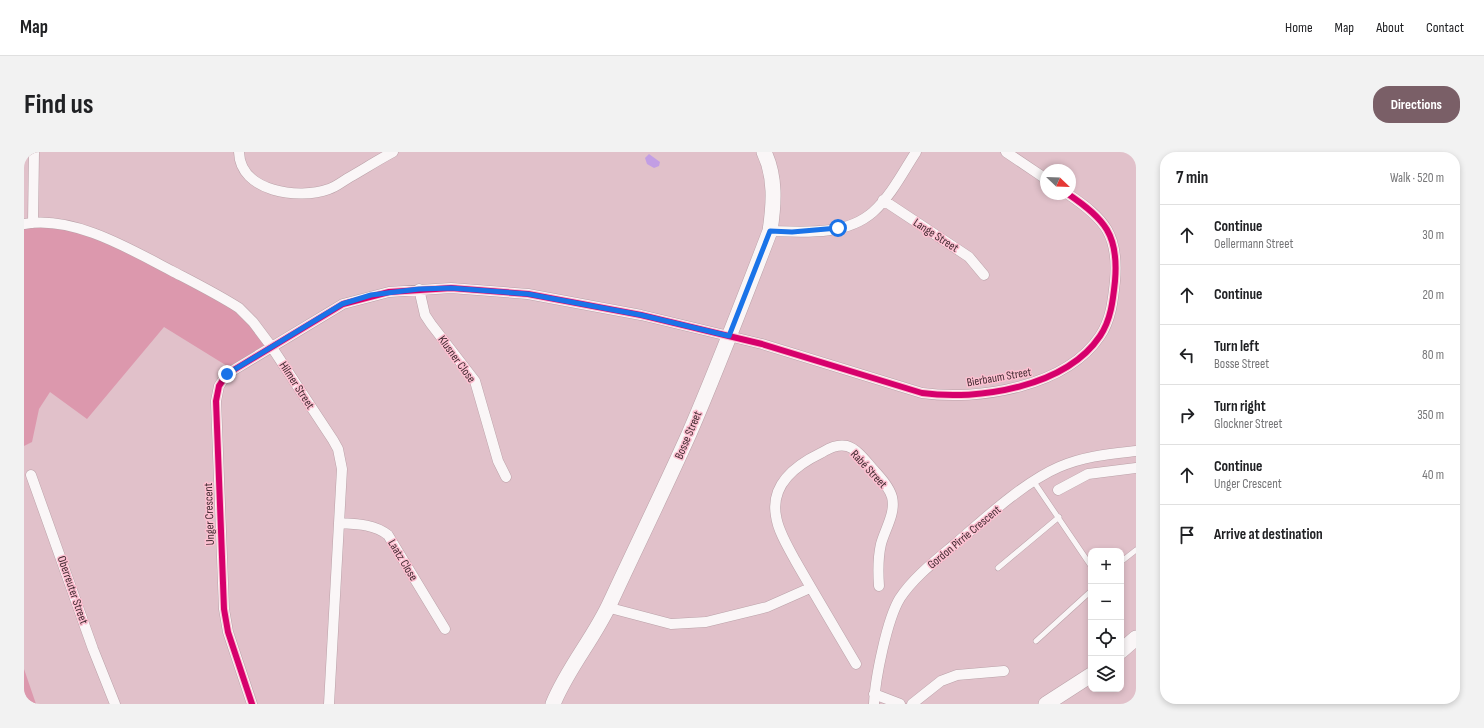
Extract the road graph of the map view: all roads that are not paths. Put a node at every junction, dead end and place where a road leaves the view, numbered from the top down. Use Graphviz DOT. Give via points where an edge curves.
graph roads {
  1 [pos="34,152"];
  2 [pos="240,152"];
  3 [pos="393,152"];
  4 [pos="764,152"];
  5 [pos="916,152"];
  6 [pos="1006,152"];
  7 [pos="1040,175"];
  8 [pos="883,200"];
  9 [pos="1076,200"];
  10 [pos="28,224"];
  11 [pos="770,231"];
  12 [pos="984,275"];
  13 [pos="419,289"];
  14 [pos="729,336"];
  15 [pos="272,346"];
  16 [pos="1136,451"];
  17 [pos="1136,468"];
  18 [pos="31,475"];
  19 [pos="506,477"];
  20 [pos="1034,482"];
  21 [pos="1058,490"];
  22 [pos="1059,516"];
  23 [pos="339,523"];
  24 [pos="1136,550"];
  25 [pos="1124,559"];
  26 [pos="1088,561"];
  27 [pos="998,568"];
  28 [pos="879,586"];
  29 [pos="810,588"];
  30 [pos="1088,594"];
  31 [pos="609,606"];
  32 [pos="445,629"];
  33 [pos="1136,638"];
  34 [pos="1036,642"];
  35 [pos="1124,648"];
  36 [pos="856,664"];
  37 [pos="1004,671"];
  38 [pos="1088,677"];
  39 [pos="874,699"];
  40 [pos="115,704"];
  41 [pos="252,704"];
  42 [pos="329,704"];
  43 [pos="553,704"];
  44 [pos="900,704"];
  45 [pos="912,704"];
  46 [pos="1046,704"];
  1 -- 10 [label="street"];
  2 -- 3 [label="street" via="243,169 258,185 304,193 330,189"];
  4 -- 11 [label="street, Bosse Street" via="773,183"];
  5 -- 8 [label="street"];
  6 -- 7 [label="street"];
  8 -- 11 [label="street" via="873,212 851,225 792,232"];
  8 -- 12 [label="street, Lange Street" via="970,257"];
  9 -- 14 [label="street, Bierbaum Street" via="1094,214 1108,230 1112,239 1116,268 1111,311 1100,336 1075,361 1053,375 1009,388 972,394 936,395"];
  10 -- 15 [label="street, Hilmer Street" via="63,226 120,244 239,308"];
  11 -- 14 [label="street, Bosse Street"];
  13 -- 14 [label="street, Bierbaum Street" via="451,288 528,294 641,315"];
  13 -- 15 [label="street, Unger Crescent" via="371,295 342,304"];
  13 -- 19 [label="street, Klusner Close" via="425,315 430,324 475,381 498,461"];
  14 -- 31 [label="street, Bosse Street" via="672,472"];
  15 -- 23 [label="street, Hilmer Street" via="338,449 342,469"];
  15 -- 41 [label="street, Unger Crescent" via="224,376 216,401 224,609 228,632"];
  16 -- 20 [label="street, Gordon Pirrie Crescent" via="1082,458 1057,468"];
  17 -- 21 [label="street" via="1088,474"];
  18 -- 40 [label="street, Oberreuter Street"];
  20 -- 22 [label="lane"];
  20 -- 39 [label="street, Gordon Pirrie Crescent" via="988,515 927,568 900,599 887,632"];
  22 -- 26 [label="lane"];
  22 -- 27 [label="lane"];
  23 -- 32 [label="street, Laatz Close" via="378,529 388,535"];
  23 -- 42 [label="street, Hilmer Street"];
  24 -- 25 [label="lane"];
  28 -- 29 [label="street, Rabé Street" via="879,555 892,510 892,496 880,477 856,450 839,445 806,461 788,475 776,497 776,517 781,531"];
  29 -- 31 [label="street" via="767,607 706,622 671,624"];
  29 -- 36 [label="street, Rabé Street"];
  30 -- 34 [label="lane"];
  31 -- 43 [label="street, Bosse Street"];
  33 -- 35 [label="street"];
  37 -- 45 [label="street" via="957,675 940,681"];
  38 -- 46 [label="street"];
  39 -- 44 [label="street"];
}
